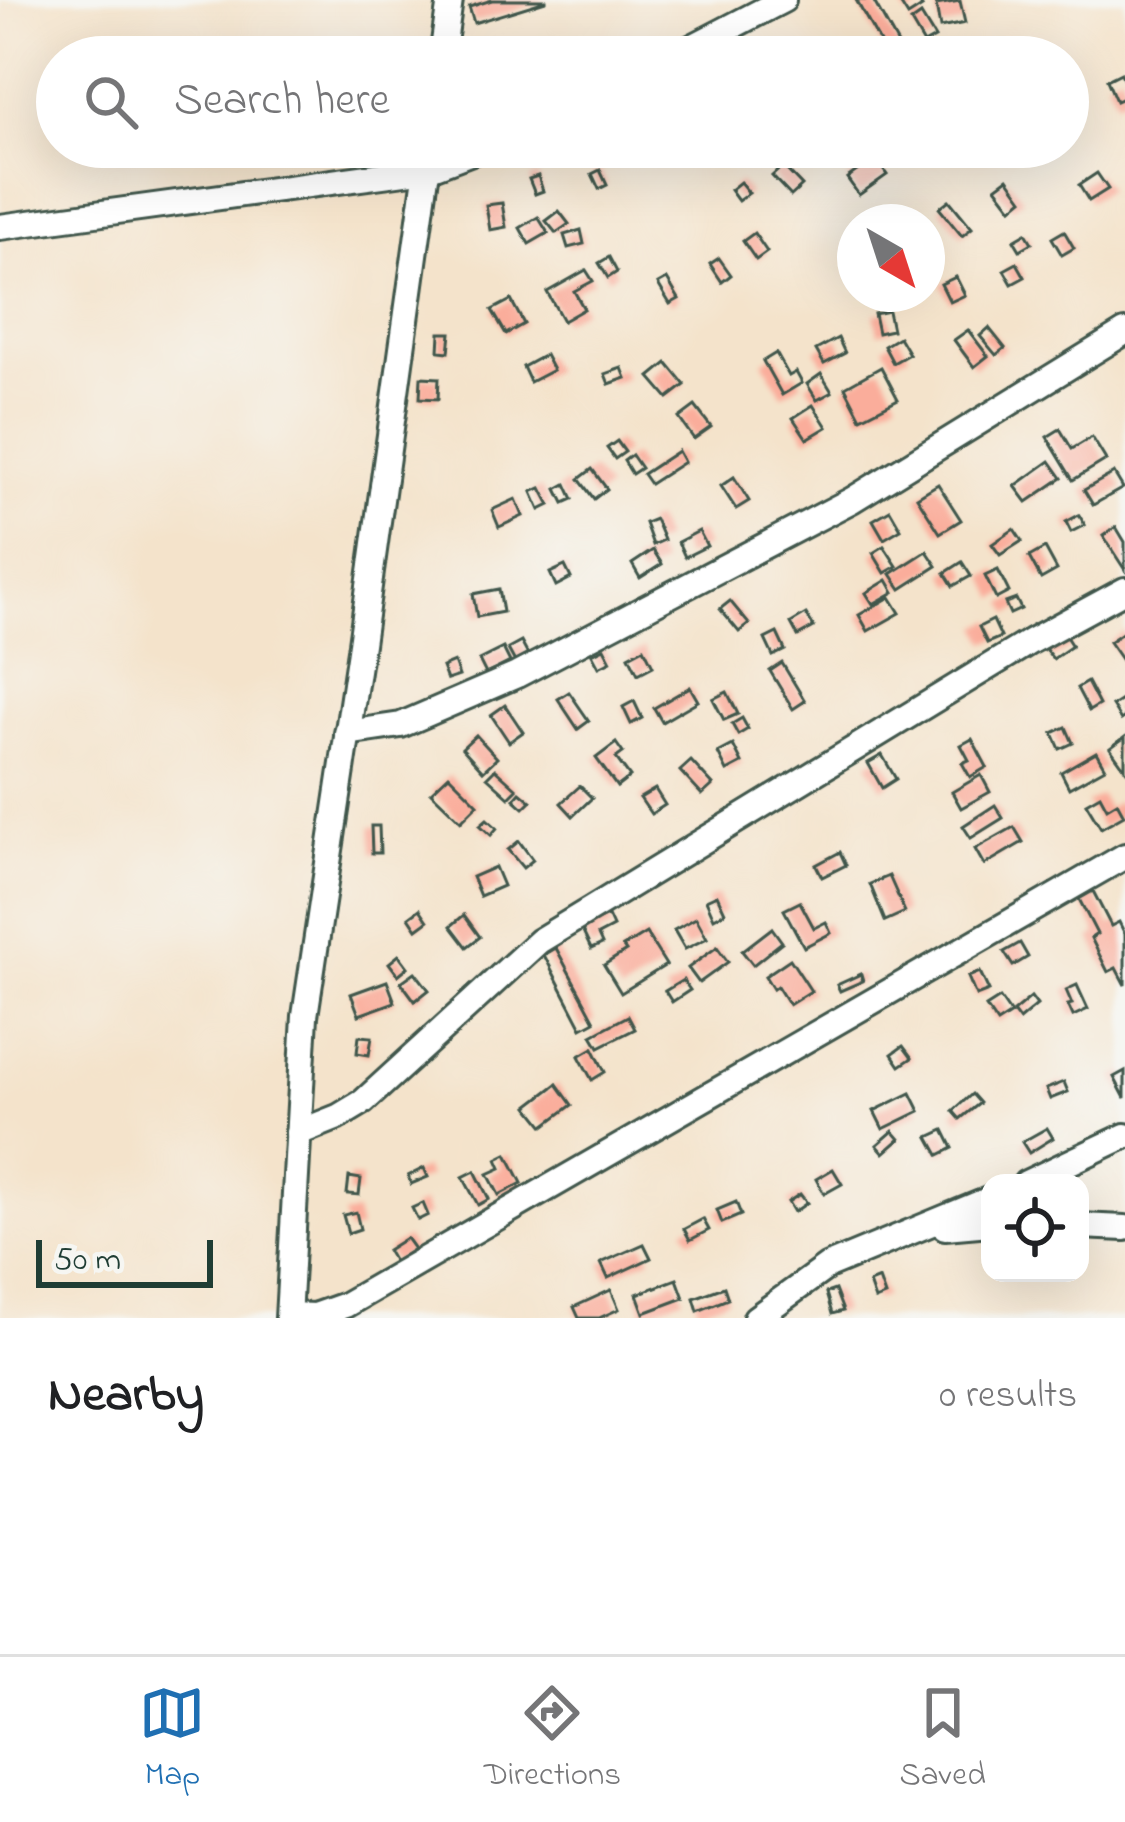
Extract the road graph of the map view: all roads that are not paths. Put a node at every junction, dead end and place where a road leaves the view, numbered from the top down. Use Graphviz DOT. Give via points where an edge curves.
graph roads {
  1 [pos="450,0"];
  2 [pos="783,0"];
  3 [pos="445,36"];
  4 [pos="714,36"];
  5 [pos="365,168"];
  6 [pos="427,168"];
  7 [pos="0,226"];
  8 [pos="1125,332"];
  9 [pos="1125,590"];
  10 [pos="347,733"];
  11 [pos="1125,856"];
  12 [pos="298,1133"];
  13 [pos="1125,1136"];
  14 [pos="1045,1174"];
  15 [pos="981,1203"];
  16 [pos="981,1224"];
  17 [pos="1089,1226"];
  18 [pos="925,1228"];
  19 [pos="1125,1228"];
  20 [pos="288,1317"];
  21 [pos="756,1318"];
  1 -- 3 [label="street"];
  2 -- 4 [label="street"];
  5 -- 7 [label="street"];
  6 -- 10 [label="street"];
  8 -- 10 [label="street" via="852,500 538,664 401,725"];
  9 -- 12 [label="street" via="539,941 363,1102"];
  10 -- 12 [label="street" via="305,1016"];
  11 -- 20 [label="street" via="345,1305"];
  12 -- 20 [label="street"];
  13 -- 14 [label="street"];
  15 -- 18 [label="street"];
  16 -- 18 [label="street"];
  17 -- 19 [label="street"];
  18 -- 21 [label="street" via="828,1266"];
}
